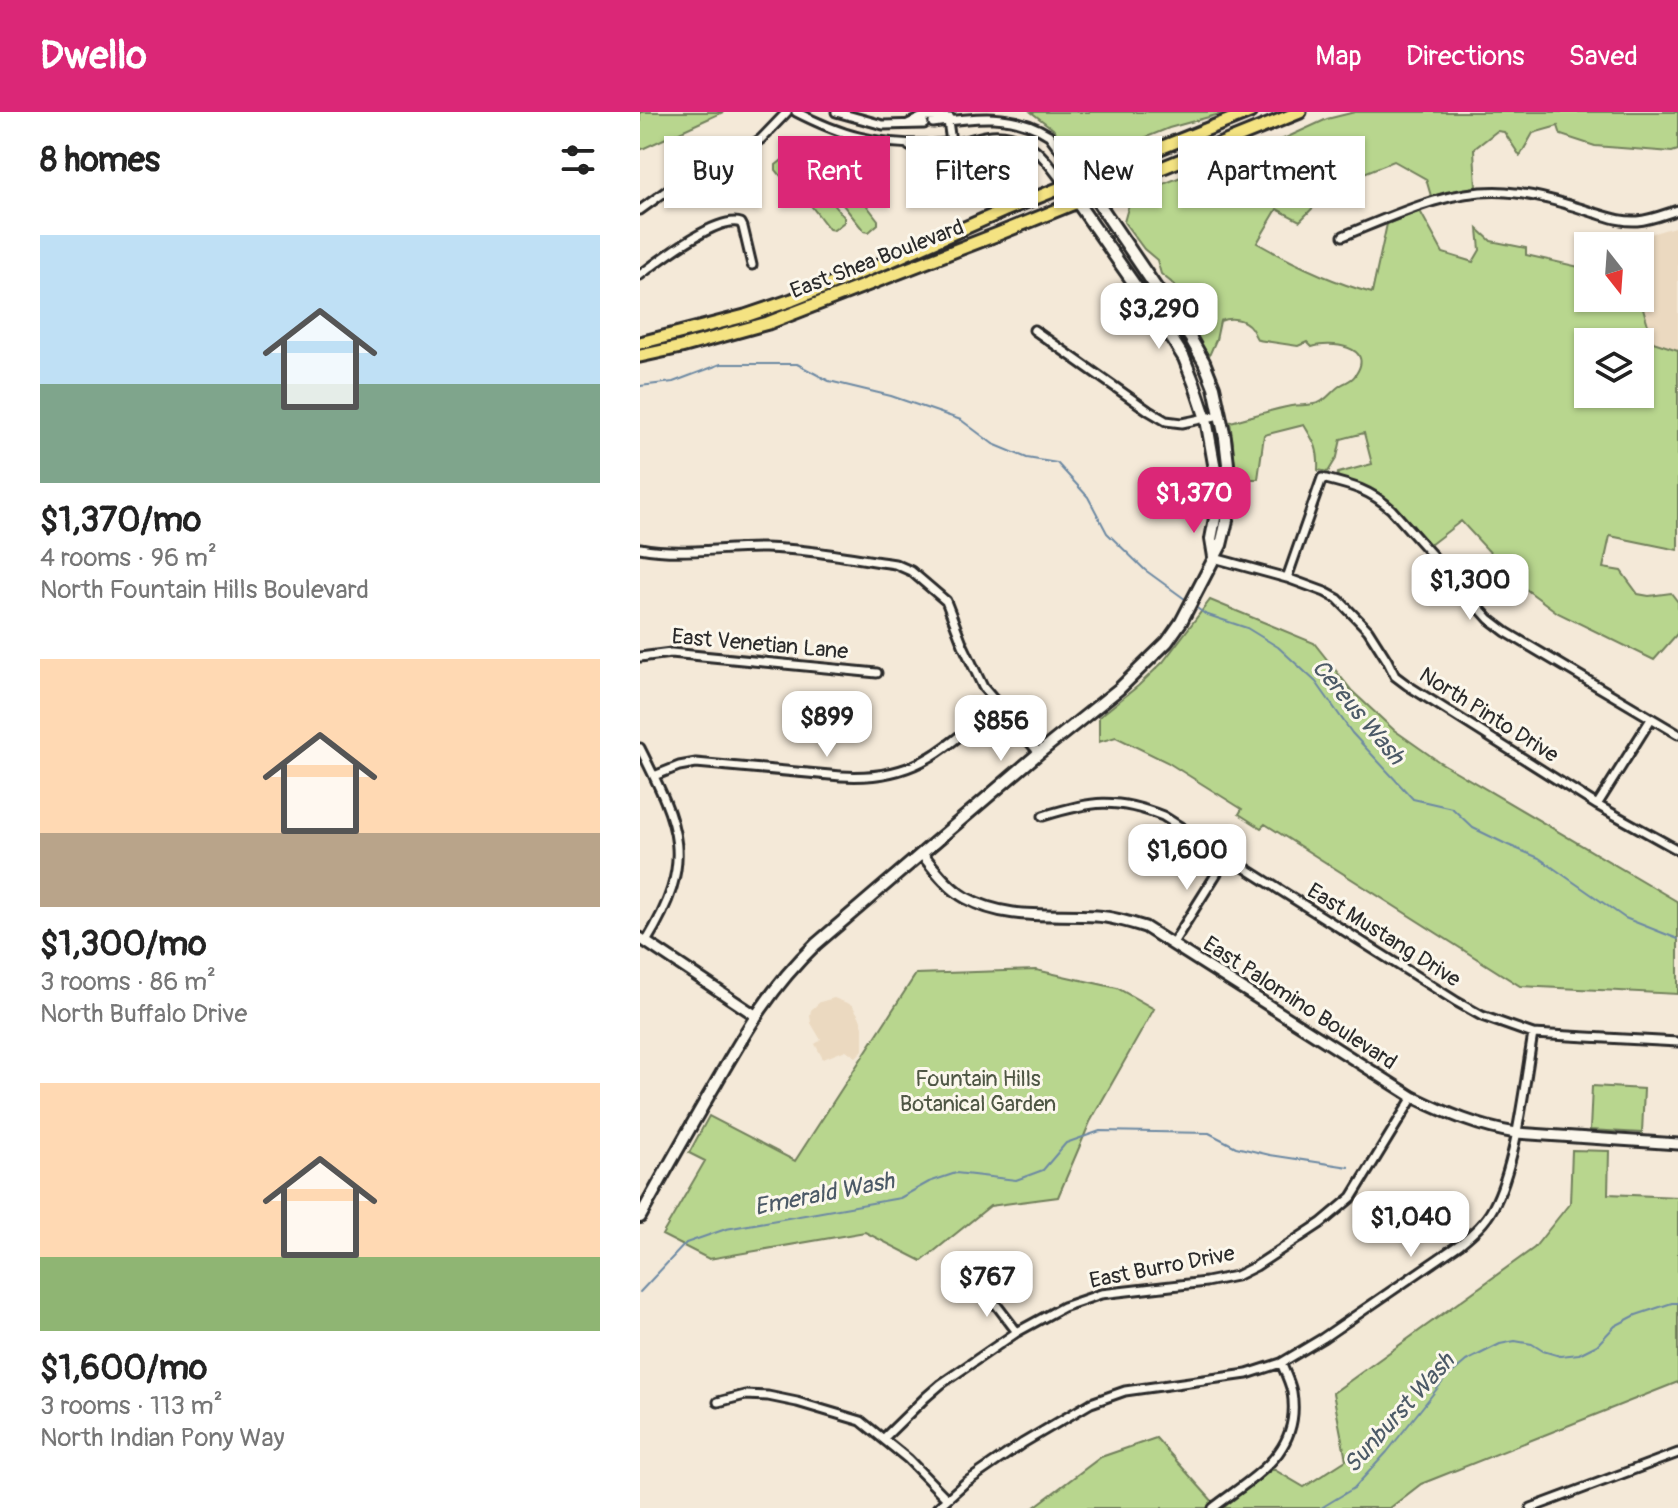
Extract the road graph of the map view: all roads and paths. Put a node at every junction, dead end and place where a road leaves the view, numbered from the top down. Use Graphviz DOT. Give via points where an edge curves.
graph roads {
  1 [pos="787,112"];
  2 [pos="796,112"];
  3 [pos="836,112"];
  4 [pos="1250,112"];
  5 [pos="1300,112"];
  6 [pos="952,120"];
  7 [pos="869,121"];
  8 [pos="904,125"];
  9 [pos="852,136"];
  10 [pos="866,136"];
  11 [pos="907,136"];
  12 [pos="955,136"];
  13 [pos="1054,142"];
  14 [pos="1162,147"];
  15 [pos="1038,153"];
  16 [pos="1162,167"];
  17 [pos="1054,173"];
  18 [pos="1054,190"];
  19 [pos="1062,208"];
  20 [pos="1081,208"];
  21 [pos="1102,208"];
  22 [pos="640,210"];
  23 [pos="1678,210"];
  24 [pos="1343,236"];
  25 [pos="752,265"];
  26 [pos="640,275"];
  27 [pos="1034,330"];
  28 [pos="640,343"];
  29 [pos="640,356"];
  30 [pos="1220,415"];
  31 [pos="1206,419"];
  32 [pos="640,548"];
  33 [pos="1214,558"];
  34 [pos="1287,578"];
  35 [pos="640,657"];
  36 [pos="877,673"];
  37 [pos="997,703"];
  38 [pos="1651,719"];
  39 [pos="1678,734"];
  40 [pos="640,748"];
  41 [pos="1039,753"];
  42 [pos="654,776"];
  43 [pos="1597,805"];
  44 [pos="1043,816"];
  45 [pos="1678,850"];
  46 [pos="922,854"];
  47 [pos="1227,857"];
  48 [pos="643,940"];
  49 [pos="1173,943"];
  50 [pos="755,1015"];
  51 [pos="1533,1034"];
  52 [pos="1678,1042"];
  53 [pos="1413,1097"];
  54 [pos="1516,1133"];
  55 [pos="1678,1144"];
  56 [pos="640,1217"];
  57 [pos="982,1286"];
  58 [pos="1017,1332"];
  59 [pos="1281,1363"];
  60 [pos="718,1402"];
  61 [pos="884,1438"];
  62 [pos="1678,1453"];
  63 [pos="947,1499"];
  64 [pos="937,1508"];
  65 [pos="1213,1508"];
  66 [pos="1531,1508"];
  1 -- 22 [label="street" via="753,144"];
  2 -- 9 [label="street"];
  3 -- 7 [label="street"];
  4 -- 14 [label="main road, East Shea Boulevard"];
  5 -- 16 [label="main road, East Shea Boulevard"];
  6 -- 8 [label="street"];
  6 -- 8 [label="street" via="931,116"];
  6 -- 12 [label="street"];
  6 -- 13 [label="street" via="1013,115 1040,127"];
  7 -- 8 [label="street"];
  7 -- 10 [label="street"];
  8 -- 11 [label="street"];
  15 -- 17 [label="street"];
  18 -- 28 [label="main road, East Shea Boulevard" via="792,300"];
  19 -- 29 [label="main road, East Shea Boulevard" via="768,323"];
  20 -- 31 [label="main road" via="1184,358"];
  21 -- 30 [label="main road" via="1191,339 1214,387"];
  23 -- 24 [label="street" via="1635,222 1530,195 1478,192 1432,201"];
  25 -- 26 [label="street" via="743,227 735,221 680,245"];
  27 -- 31 [label="street" via="1166,421"];
  30 -- 31 [label="street"];
  30 -- 33 [label="main road" via="1228,464 1228,516"];
  31 -- 33 [label="main road" via="1216,475"];
  32 -- 37 [label="street" via="794,549 895,564 946,601 983,687"];
  33 -- 34 [label="street, North Pinto Drive"];
  33 -- 41 [label="main road" via="1167,642 1119,689"];
  34 -- 38 [label="street" via="1322,478 1363,489 1408,527 1489,619"];
  34 -- 43 [label="street, North Pinto Drive" via="1338,599 1407,685"];
  35 -- 36 [label="street, East Venetian Lane" via="689,654"];
  37 -- 41 [label="street"];
  37 -- 42 [label="street" via="932,757 887,775 696,763"];
  38 -- 39 [label="street"];
  38 -- 43 [label="street"];
  40 -- 42 [label="street"];
  41 -- 46 [label="main road"];
  42 -- 48 [label="street" via="671,813 677,861 668,903"];
  43 -- 45 [label="street, North Pinto Drive"];
  44 -- 47 [label="street, East Mustang Drive" via="1087,804 1126,804 1163,816"];
  46 -- 49 [label="street, East Palomino Boulevard" via="954,889 987,907 1017,915 1119,919"];
  46 -- 50 [label="main road" via="796,964"];
  47 -- 49 [label="street"];
  47 -- 51 [label="street, East Mustang Drive" via="1457,1002"];
  48 -- 50 [label="street"];
  49 -- 53 [label="street, East Palomino Boulevard"];
  50 -- 56 [label="main road"];
  51 -- 52 [label="street, East Mustang Drive"];
  51 -- 54 [label="street"];
  53 -- 54 [label="street, East Palomino Boulevard" via="1447,1114"];
  53 -- 58 [label="street, East Burro Drive" via="1352,1197 1256,1266 1206,1282 1101,1294"];
  54 -- 55 [label="street, East Palomino Boulevard"];
  54 -- 59 [label="street" via="1505,1182 1479,1228"];
  57 -- 58 [label="street"];
  58 -- 61 [label="street, East Burro Drive" via="941,1384"];
  59 -- 63 [label="street" via="1247,1374 1104,1398 1023,1443"];
  59 -- 65 [label="street" via="1292,1392 1292,1428 1286,1441 1261,1472"];
  60 -- 61 [label="street" via="745,1395 797,1402 861,1421"];
  61 -- 63 [label="street"];
  62 -- 66 [label="street"];
  63 -- 64 [label="street"];
}
